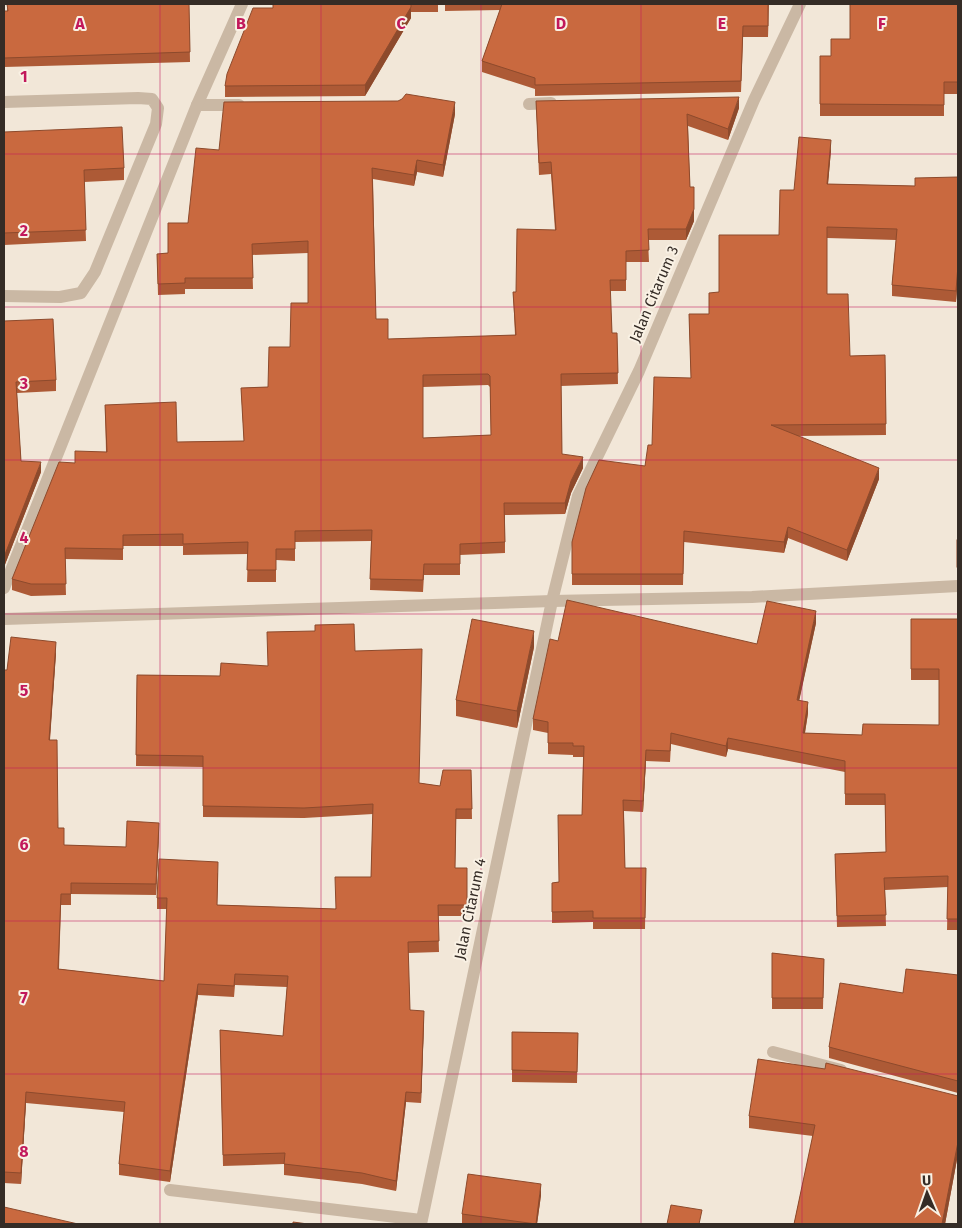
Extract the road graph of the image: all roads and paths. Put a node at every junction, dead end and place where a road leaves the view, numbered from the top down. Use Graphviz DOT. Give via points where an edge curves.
graph roads {
  1 [pos="242,4"];
  2 [pos="800,4"];
  3 [pos="4,102"];
  4 [pos="568,103"];
  5 [pos="254,104"];
  6 [pos="529,104"];
  7 [pos="197,105"];
  8 [pos="4,296"];
  9 [pos="958,586"];
  10 [pos="4,588"];
  11 [pos="552,600"];
  12 [pos="4,619"];
  13 [pos="773,1052"];
  14 [pos="856,1074"];
  15 [pos="170,1190"];
  16 [pos="421,1222"];
  1 -- 7 [label="street"];
  2 -- 11 [label="street, Jalan Citarum 3" via="749,100 639,371 578,496"];
  3 -- 8 [label="street" via="138,98 152,99 158,108 156,124 95,272 81,292 60,297"];
  4 -- 6 [label="street"];
  5 -- 7 [label="street"];
  7 -- 10 [label="street"];
  9 -- 11 [label="street" via="752,597"];
  11 -- 12 [label="street"];
  11 -- 16 [label="street, Jalan Citarum 4"];
  13 -- 14 [label="street"];
  15 -- 16 [label="street"];
}
